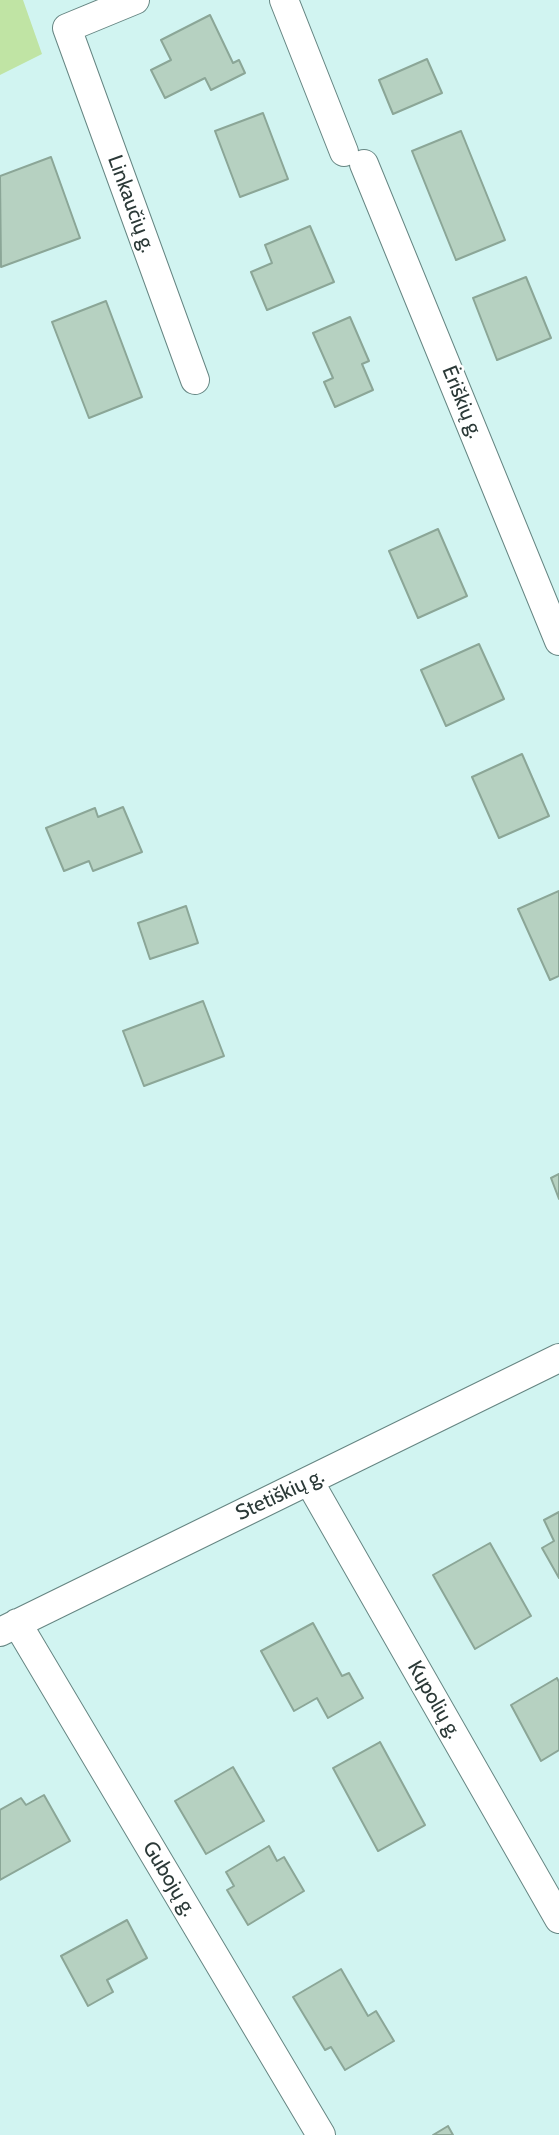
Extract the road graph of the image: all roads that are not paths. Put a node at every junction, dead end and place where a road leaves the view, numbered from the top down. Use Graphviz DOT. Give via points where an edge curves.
graph roads {
  1 [pos="135,0"];
  2 [pos="284,0"];
  3 [pos="195,380"];
  4 [pos="559,641"];
  5 [pos="559,1358"];
  6 [pos="309,1481"];
  7 [pos="9,1627"];
  8 [pos="559,1919"];
  9 [pos="321,2135"];
  1 -- 3 [label="street, Linkaučių g." via="67,28"];
  2 -- 4 [label="street, Ėriškių g."];
  5 -- 6 [label="street, Stetiškių g."];
  6 -- 7 [label="street, Stetiškių g."];
  6 -- 8 [label="street, Kupolių g."];
  7 -- 9 [label="street, Gubojų g."];
}
